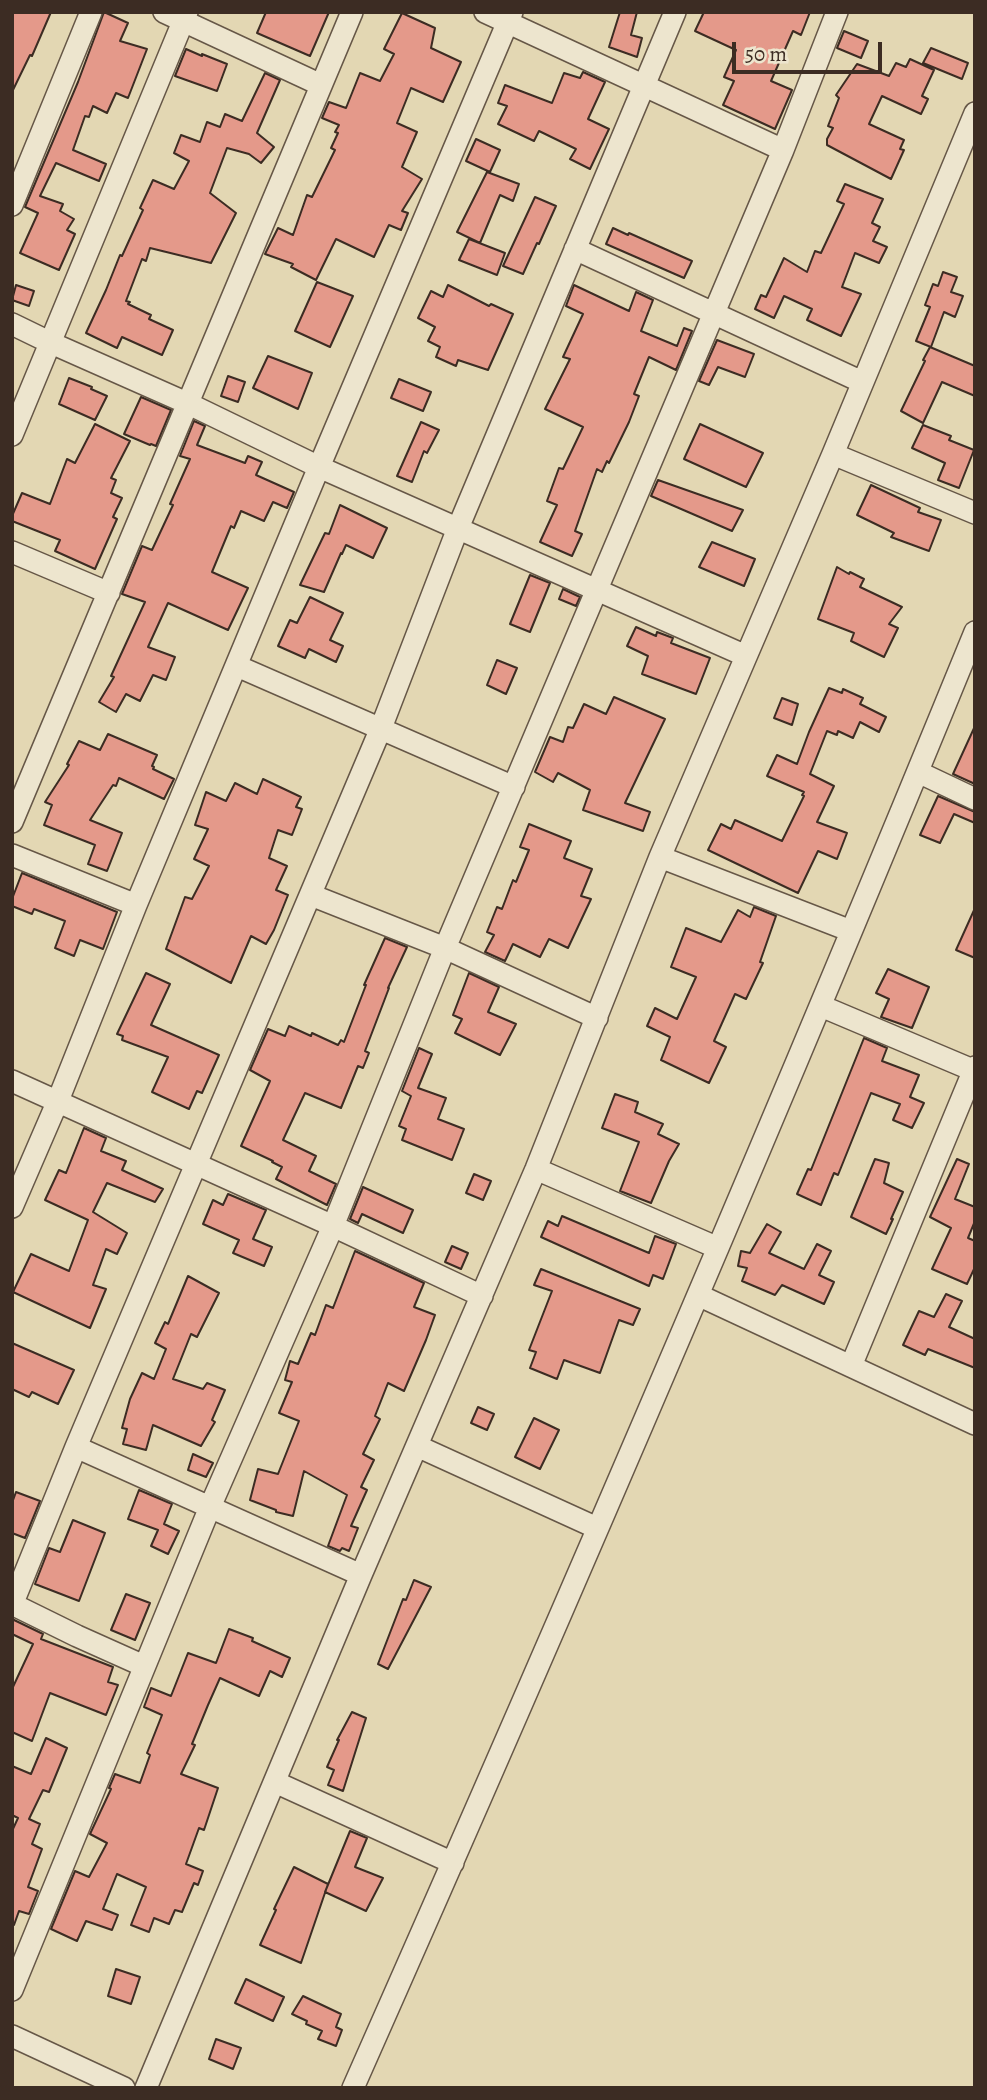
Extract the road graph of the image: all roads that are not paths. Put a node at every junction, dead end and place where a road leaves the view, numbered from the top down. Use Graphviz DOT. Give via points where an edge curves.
graph roads {
  1 [pos="91,12"];
  2 [pos="352,12"];
  3 [pos="485,12"];
  4 [pos="675,12"];
  5 [pos="837,12"];
  6 [pos="178,15"];
  7 [pos="510,17"];
  8 [pos="321,85"];
  9 [pos="643,86"];
  10 [pos="975,113"];
  11 [pos="783,150"];
  12 [pos="12,205"];
  13 [pos="575,249"];
  14 [pos="713,313"];
  15 [pos="12,324"];
  16 [pos="49,342"];
  17 [pos="862,382"];
  18 [pos="189,404"];
  19 [pos="12,435"];
  20 [pos="833,454"];
  21 [pos="319,467"];
  22 [pos="975,513"];
  23 [pos="458,528"];
  24 [pos="12,552"];
  25 [pos="598,589"];
  26 [pos="109,593"];
  27 [pos="975,632"];
  28 [pos="746,656"];
  29 [pos="237,666"];
  30 [pos="381,728"];
  31 [pos="918,772"];
  32 [pos="514,787"];
  33 [pos="975,799"];
  34 [pos="12,822"];
  35 [pos="12,855"];
  36 [pos="660,857"];
  37 [pos="312,895"];
  38 [pos="136,905"];
  39 [pos="851,931"];
  40 [pos="444,948"];
  41 [pos="821,1006"];
  42 [pos="597,1018"];
  43 [pos="974,1070"];
  44 [pos="12,1081"];
  45 [pos="57,1103"];
  46 [pos="197,1166"];
  47 [pos="536,1169"];
  48 [pos="12,1206"];
  49 [pos="333,1226"];
  50 [pos="718,1248"];
  51 [pos="698,1295"];
  52 [pos="482,1296"];
  53 [pos="851,1366"];
  54 [pos="975,1424"];
  55 [pos="417,1446"];
  56 [pos="76,1447"];
  57 [pos="210,1507"];
  58 [pos="597,1528"];
  59 [pos="361,1575"];
  60 [pos="12,1604"];
  61 [pos="144,1666"];
  62 [pos="275,1782"];
  63 [pos="453,1863"];
  64 [pos="12,1990"];
  65 [pos="12,2036"];
  66 [pos="82,2079"];
  67 [pos="124,2088"];
  68 [pos="146,2088"];
  69 [pos="354,2088"];
  1 -- 12 [label="street"];
  2 -- 8 [label="street"];
  3 -- 7 [label="street"];
  4 -- 9 [label="street"];
  5 -- 11 [label="street"];
  6 -- 8 [label="street"];
  6 -- 16 [label="street"];
  7 -- 9 [label="street"];
  7 -- 21 [label="street"];
  8 -- 18 [label="street"];
  9 -- 11 [label="street"];
  9 -- 13 [label="street"];
  10 -- 17 [label="street"];
  11 -- 14 [label="street"];
  13 -- 14 [label="street"];
  13 -- 23 [label="street"];
  14 -- 17 [label="street"];
  14 -- 25 [label="street"];
  15 -- 16 [label="street"];
  16 -- 18 [label="street"];
  16 -- 19 [label="street"];
  17 -- 20 [label="street"];
  18 -- 21 [label="street"];
  18 -- 26 [label="street"];
  20 -- 22 [label="street"];
  20 -- 28 [label="street"];
  21 -- 23 [label="street"];
  21 -- 29 [label="street"];
  23 -- 25 [label="street"];
  23 -- 30 [label="street"];
  24 -- 26 [label="street"];
  25 -- 28 [label="street"];
  25 -- 32 [label="street"];
  26 -- 34 [label="street"];
  27 -- 31 [label="street"];
  28 -- 36 [label="street"];
  29 -- 30 [label="street"];
  29 -- 38 [label="street"];
  30 -- 32 [label="street"];
  30 -- 37 [label="street"];
  31 -- 33 [label="street"];
  31 -- 39 [label="street"];
  32 -- 40 [label="street"];
  35 -- 38 [label="street"];
  36 -- 39 [label="street"];
  36 -- 42 [label="street"];
  37 -- 40 [label="street"];
  37 -- 46 [label="street"];
  38 -- 45 [label="street"];
  39 -- 41 [label="street"];
  40 -- 42 [label="street"];
  40 -- 49 [label="street"];
  41 -- 43 [label="street"];
  41 -- 50 [label="street"];
  42 -- 47 [label="street"];
  43 -- 53 [label="street"];
  44 -- 45 [label="street"];
  45 -- 46 [label="street"];
  45 -- 48 [label="street"];
  46 -- 49 [label="street"];
  46 -- 56 [label="street"];
  47 -- 50 [label="street"];
  47 -- 52 [label="street"];
  49 -- 52 [label="street"];
  49 -- 57 [label="street"];
  50 -- 51 [label="street"];
  51 -- 53 [label="street"];
  51 -- 58 [label="street"];
  52 -- 55 [label="street"];
  53 -- 54 [label="street"];
  55 -- 58 [label="street"];
  55 -- 59 [label="street"];
  56 -- 57 [label="street"];
  56 -- 60 [label="street"];
  57 -- 59 [label="street"];
  57 -- 61 [label="street"];
  58 -- 63 [label="street"];
  59 -- 62 [label="street"];
  60 -- 61 [label="street"];
  61 -- 64 [label="street"];
  62 -- 63 [label="street"];
  62 -- 68 [label="street"];
  63 -- 69 [label="street"];
  65 -- 66 [label="street"];
  66 -- 67 [label="street"];
}
